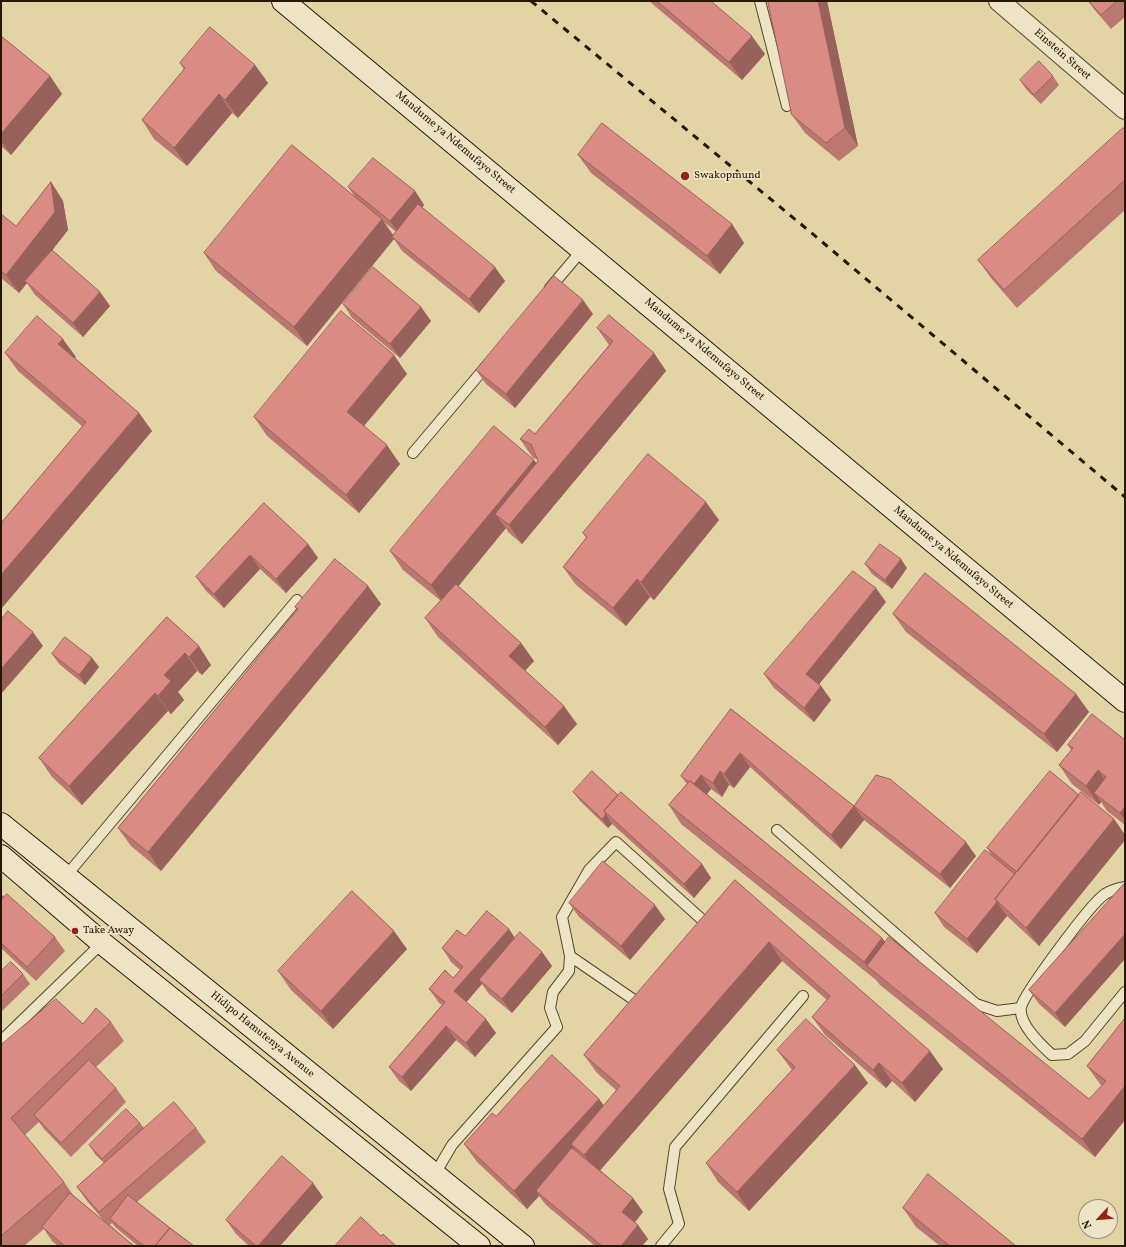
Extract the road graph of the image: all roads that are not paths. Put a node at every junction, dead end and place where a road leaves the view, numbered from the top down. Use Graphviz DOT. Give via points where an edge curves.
graph roads {
  1 [pos="283,1"];
  2 [pos="760,1"];
  3 [pos="999,1"];
  4 [pos="787,106"];
  5 [pos="1125,109"];
  6 [pos="583,249"];
  7 [pos="543,297"];
  8 [pos="493,357"];
  9 [pos="413,453"];
  10 [pos="297,600"];
  11 [pos="1125,701"];
  12 [pos="1,824"];
  13 [pos="778,830"];
  14 [pos="1,856"];
  15 [pos="66,876"];
  16 [pos="1125,887"];
  17 [pos="708,925"];
  18 [pos="102,943"];
  19 [pos="570,956"];
  20 [pos="1125,992"];
  21 [pos="803,996"];
  22 [pos="640,1004"];
  23 [pos="1021,1008"];
  24 [pos="1,1041"];
  25 [pos="435,1174"];
  26 [pos="479,1246"];
  27 [pos="523,1246"];
  28 [pos="661,1246"];
  1 -- 6 [label="street, Mandume ya Ndemufayo Street"];
  2 -- 4 [label="lane"];
  3 -- 5 [label="street, Einstein Street"];
  6 -- 7 [label="lane"];
  6 -- 11 [label="street, Mandume ya Ndemufayo Street"];
  8 -- 9 [label="lane"];
  10 -- 15 [label="lane"];
  12 -- 15 [label="street, Hidipo Hamutenya Avenue"];
  13 -- 23 [label="lane" via="976,1004 997,1011"];
  14 -- 18 [label="street"];
  15 -- 25 [label="street, Hidipo Hamutenya Avenue"];
  16 -- 23 [label="lane" via="1105,894 1092,907 1030,989"];
  17 -- 19 [label="lane" via="616,842 589,870 562,917"];
  18 -- 24 [label="lane"];
  18 -- 26 [label="street"];
  19 -- 22 [label="lane"];
  19 -- 25 [label="lane" via="569,971 553,992 550,1008 557,1027 452,1145"];
  20 -- 23 [label="lane" via="1085,1041 1068,1054 1052,1055 1036,1040 1024,1022"];
  21 -- 28 [label="lane" via="675,1147 669,1189 679,1224"];
  25 -- 27 [label="street, Hidipo Hamutenya Avenue"];
}
